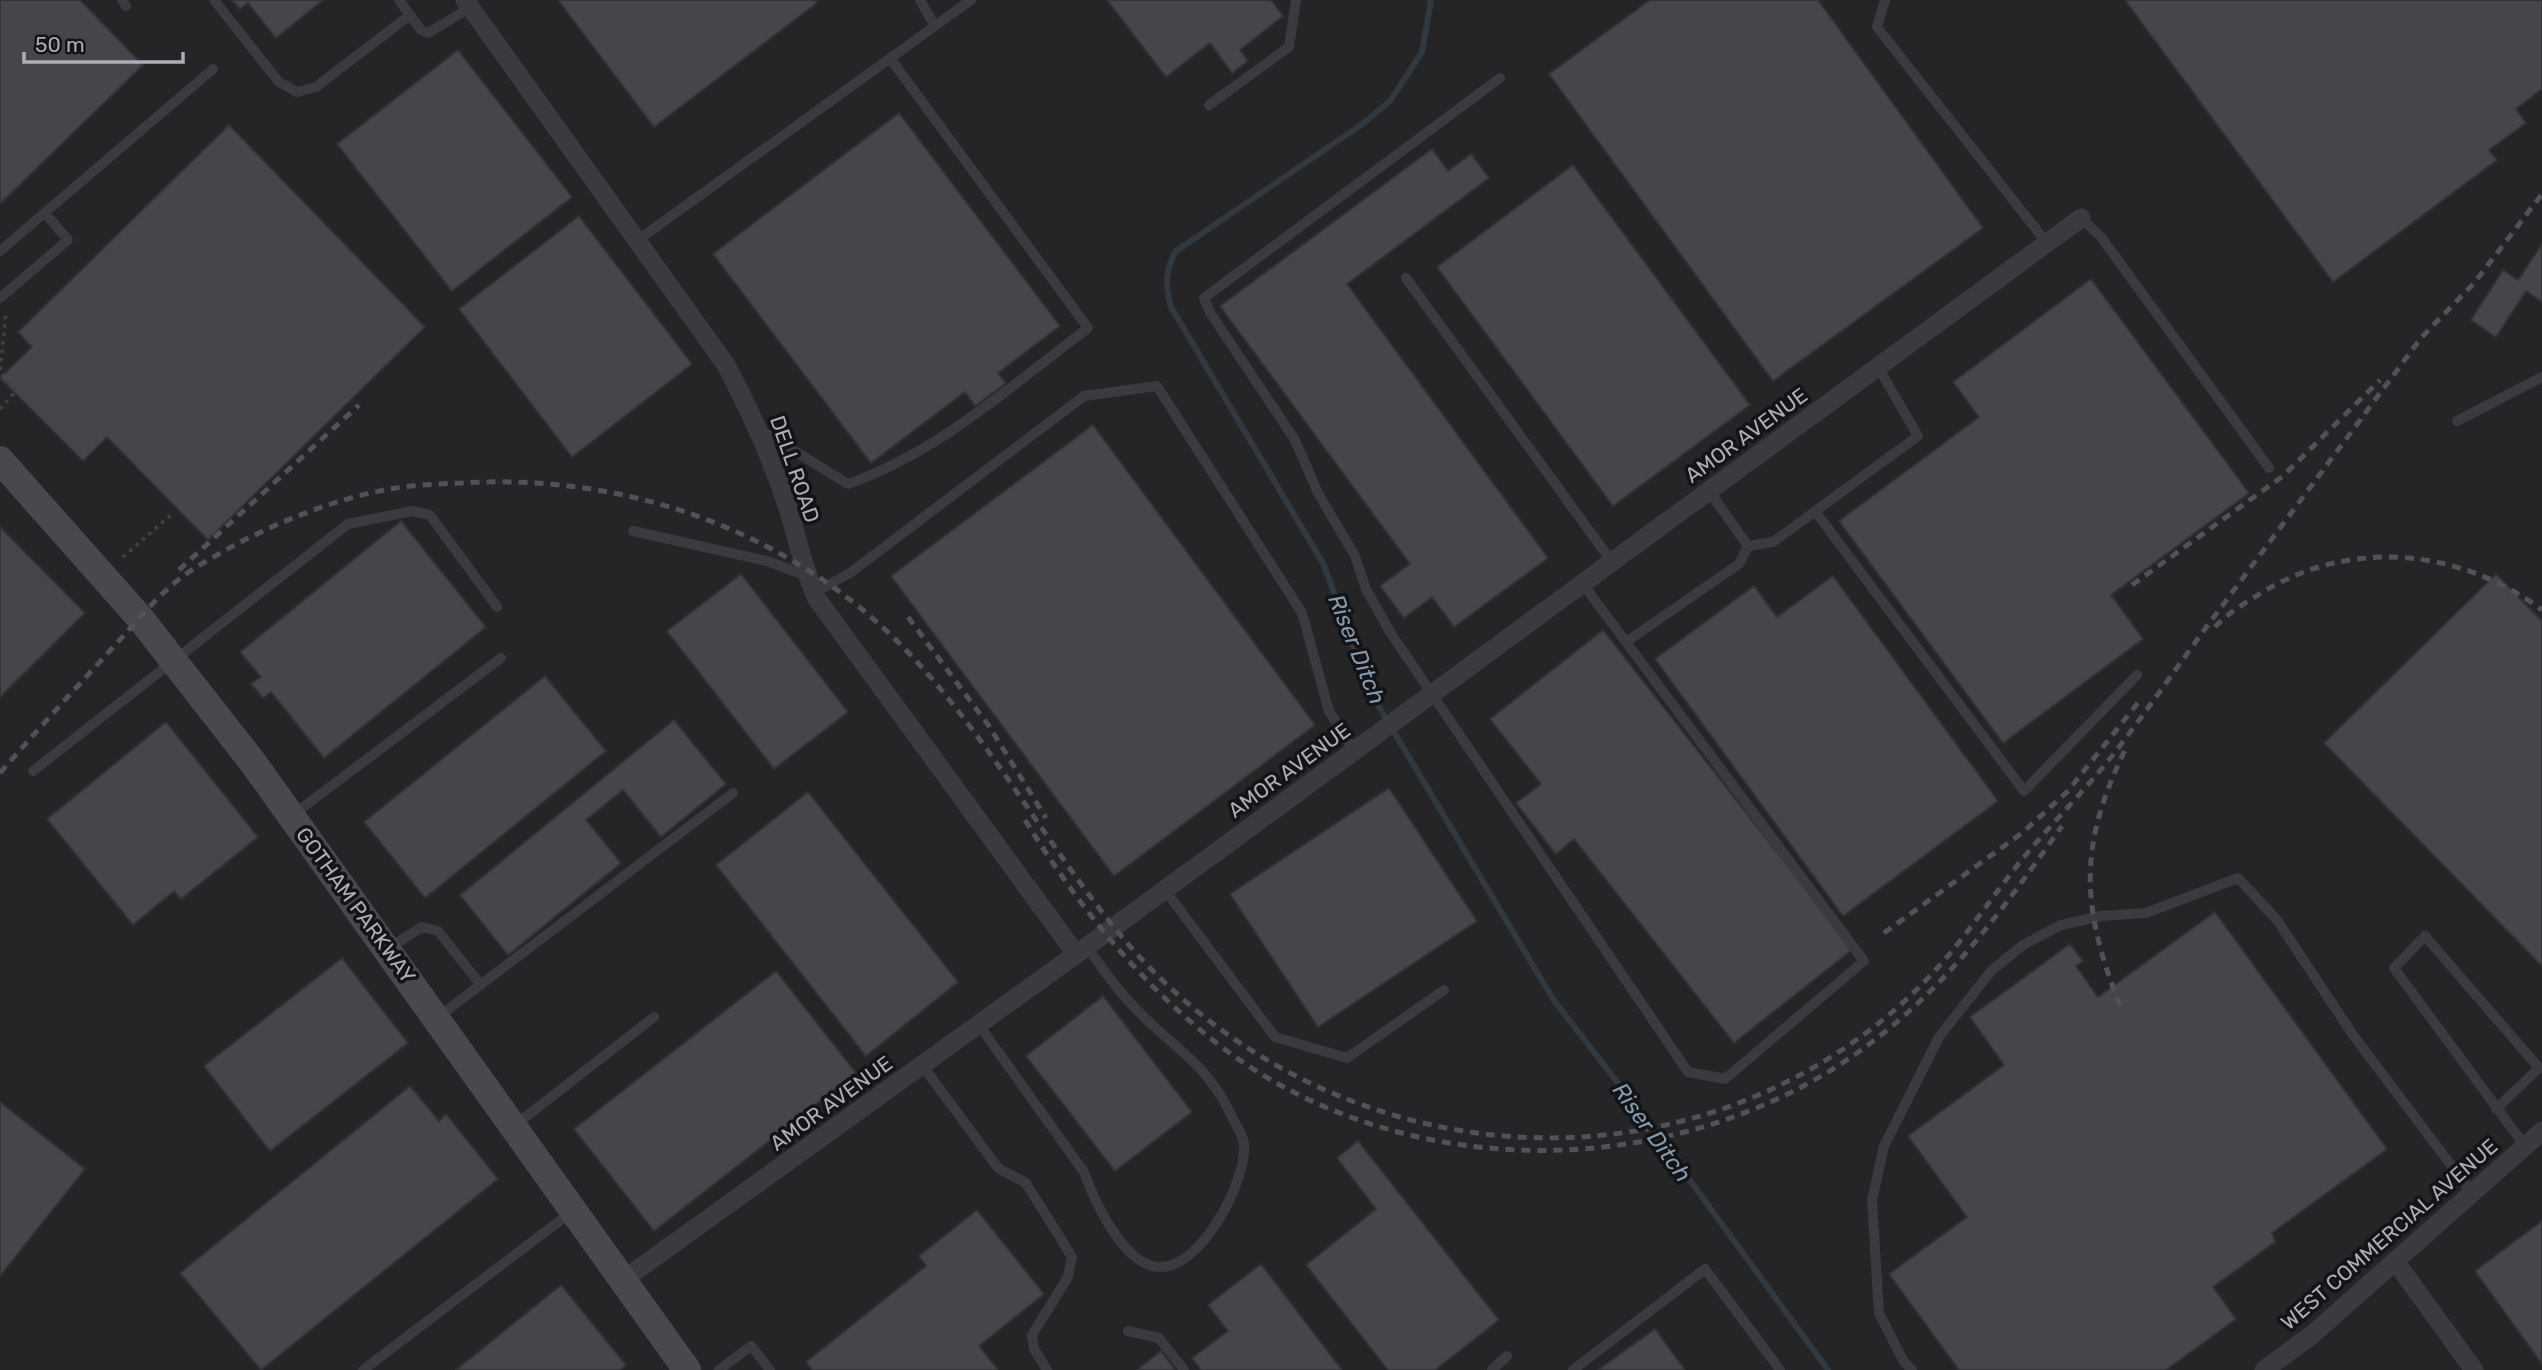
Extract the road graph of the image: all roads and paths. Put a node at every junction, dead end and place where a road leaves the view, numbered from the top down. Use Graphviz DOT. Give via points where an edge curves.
graph roads {
  1 [pos="214,0"];
  2 [pos="400,0"];
  3 [pos="920,0"];
  4 [pos="971,0"];
  5 [pos="1296,0"];
  6 [pos="1885,0"];
  7 [pos="468,4"];
  8 [pos="410,15"];
  9 [pos="935,26"];
  10 [pos="890,58"];
  11 [pos="213,69"];
  12 [pos="1500,78"];
  13 [pos="1209,105"];
  14 [pos="45,213"];
  15 [pos="2081,218"];
  16 [pos="638,240"];
  17 [pos="2047,243"];
  18 [pos="0,251"];
  19 [pos="1406,278"];
  20 [pos="0,298"];
  21 [pos="6,312"];
  22 [pos="1878,367"];
  23 [pos="2542,377"];
  24 [pos="0,410"];
  25 [pos="2457,421"];
  26 [pos="757,427"];
  27 [pos="0,460"];
  28 [pos="2269,468"];
  29 [pos="1709,491"];
  30 [pos="1815,511"];
  31 [pos="172,514"];
  32 [pos="633,531"];
  33 [pos="1748,546"];
  34 [pos="123,557"];
  35 [pos="1612,562"];
  36 [pos="1582,583"];
  37 [pos="811,585"];
  38 [pos="497,607"];
  39 [pos="1626,642"];
  40 [pos="500,658"];
  41 [pos="174,660"];
  42 [pos="2137,676"];
  43 [pos="1433,693"];
  44 [pos="1354,751"];
  45 [pos="33,771"];
  46 [pos="733,793"];
  47 [pos="292,816"];
  48 [pos="1165,890"];
  49 [pos="387,949"];
  50 [pos="1081,951"];
  51 [pos="481,985"];
  52 [pos="1444,990"];
  53 [pos="654,1017"];
  54 [pos="437,1018"];
  55 [pos="979,1025"];
  56 [pos="922,1065"];
  57 [pos="2496,1109"];
  58 [pos="513,1126"];
  59 [pos="2542,1131"];
  60 [pos="2525,1146"];
  61 [pos="2472,1193"];
  62 [pos="573,1210"];
  63 [pos="2395,1261"];
  64 [pos="623,1280"];
  65 [pos="1128,1331"];
  66 [pos="1507,1356"];
  67 [pos="2272,1368"];
  68 [pos="363,1370"];
  69 [pos="687,1370"];
  70 [pos="719,1370"];
  71 [pos="770,1370"];
  72 [pos="1047,1370"];
  73 [pos="1184,1370"];
  74 [pos="1492,1370"];
  75 [pos="1573,1370"];
  76 [pos="1780,1370"];
  77 [pos="1912,1370"];
  78 [pos="2474,1370"];
  1 -- 8 [label="lane" via="279,82 297,92 316,87"];
  2 -- 8 [label="lane"];
  3 -- 9 [label="lane"];
  4 -- 9 [label="lane"];
  5 -- 13 [label="lane" via="1289,47"];
  6 -- 17 [label="lane" via="1877,27"];
  7 -- 8 [label="lane" via="428,33"];
  7 -- 16 [label="street, DELL ROAD"];
  9 -- 10 [label="lane"];
  10 -- 16 [label="lane"];
  10 -- 26 [label="lane" via="1088,328 938,441 886,471 848,484"];
  11 -- 14 [label="lane"];
  12 -- 43 [label="lane" via="1204,298 1296,440 1318,493 1355,556 1366,589"];
  14 -- 18 [label="lane"];
  14 -- 20 [label="lane" via="68,240"];
  15 -- 17 [label="street, AMOR AVENUE"];
  15 -- 28 [label="lane" via="2101,237"];
  16 -- 26 [label="street, DELL ROAD" via="726,365"];
  17 -- 22 [label="street, AMOR AVENUE"];
  19 -- 35 [label="lane"];
  21 -- 24 [label="path" via="0,372 16,391"];
  22 -- 29 [label="street, AMOR AVENUE"];
  22 -- 30 [label="lane" via="1918,436"];
  23 -- 25 [label="lane"];
  26 -- 37 [label="street, DELL ROAD"];
  27 -- 41 [label="street, GOTHAM PARKWAY"];
  29 -- 33 [label="lane"];
  29 -- 35 [label="street, AMOR AVENUE"];
  30 -- 33 [label="lane" via="1773,542"];
  30 -- 42 [label="lane" via="2024,791"];
  31 -- 34 [label="path"];
  32 -- 37 [label="lane" via="767,561"];
  33 -- 39 [label="lane" via="1738,564"];
  35 -- 36 [label="street, AMOR AVENUE"];
  36 -- 39 [label="lane"];
  36 -- 43 [label="street, AMOR AVENUE"];
  37 -- 44 [label="lane" via="850,573 1084,396 1157,386 1302,613 1329,711"];
  37 -- 50 [label="street, DELL ROAD"];
  38 -- 41 [label="lane" via="430,515 412,511 348,524"];
  39 -- 43 [label="lane" via="1864,961 1725,1079 1688,1072"];
  40 -- 47 [label="lane"];
  41 -- 45 [label="lane"];
  41 -- 47 [label="street, GOTHAM PARKWAY"];
  43 -- 44 [label="street, AMOR AVENUE"];
  44 -- 48 [label="street, AMOR AVENUE"];
  46 -- 51 [label="lane"];
  47 -- 49 [label="street, GOTHAM PARKWAY"];
  48 -- 50 [label="street, AMOR AVENUE"];
  48 -- 52 [label="lane" via="1275,1037 1347,1058"];
  49 -- 51 [label="lane" via="429,927 438,931"];
  49 -- 54 [label="street, GOTHAM PARKWAY"];
  50 -- 55 [label="street, AMOR AVENUE"];
  50 -- 55 [label="lane" via="1200,1067 1222,1095 1244,1143 1235,1191 1220,1223 1181,1261 1160,1267 1135,1257 1113,1231 1084,1172"];
  51 -- 54 [label="lane"];
  53 -- 58 [label="lane"];
  54 -- 58 [label="street, GOTHAM PARKWAY"];
  55 -- 56 [label="street, AMOR AVENUE"];
  56 -- 64 [label="street, AMOR AVENUE"];
  56 -- 72 [label="lane" via="998,1168 1026,1183 1072,1256 1068,1277 1032,1335 1034,1349"];
  57 -- 57 [label="lane" via="2394,968 2425,936 2539,1068"];
  57 -- 60 [label="lane"];
  58 -- 62 [label="street, GOTHAM PARKWAY"];
  59 -- 60 [label="street, WEST COMMERCIAL AVENUE"];
  60 -- 61 [label="street, WEST COMMERCIAL AVENUE"];
  61 -- 63 [label="street, WEST COMMERCIAL AVENUE"];
  61 -- 77 [label="lane" via="2353,1035 2277,920 2238,878 2146,913 2061,925 2023,945 1991,971 1939,1037 1884,1146 1872,1200 1879,1313"];
  62 -- 64 [label="street, GOTHAM PARKWAY"];
  62 -- 68 [label="lane"];
  63 -- 67 [label="street, WEST COMMERCIAL AVENUE"];
  63 -- 78 [label="street"];
  64 -- 69 [label="street, GOTHAM PARKWAY"];
  65 -- 73 [label="lane" via="1159,1338"];
  66 -- 74 [label="lane"];
  70 -- 71 [label="lane" via="751,1346"];
  75 -- 76 [label="lane" via="1705,1269"];
}
